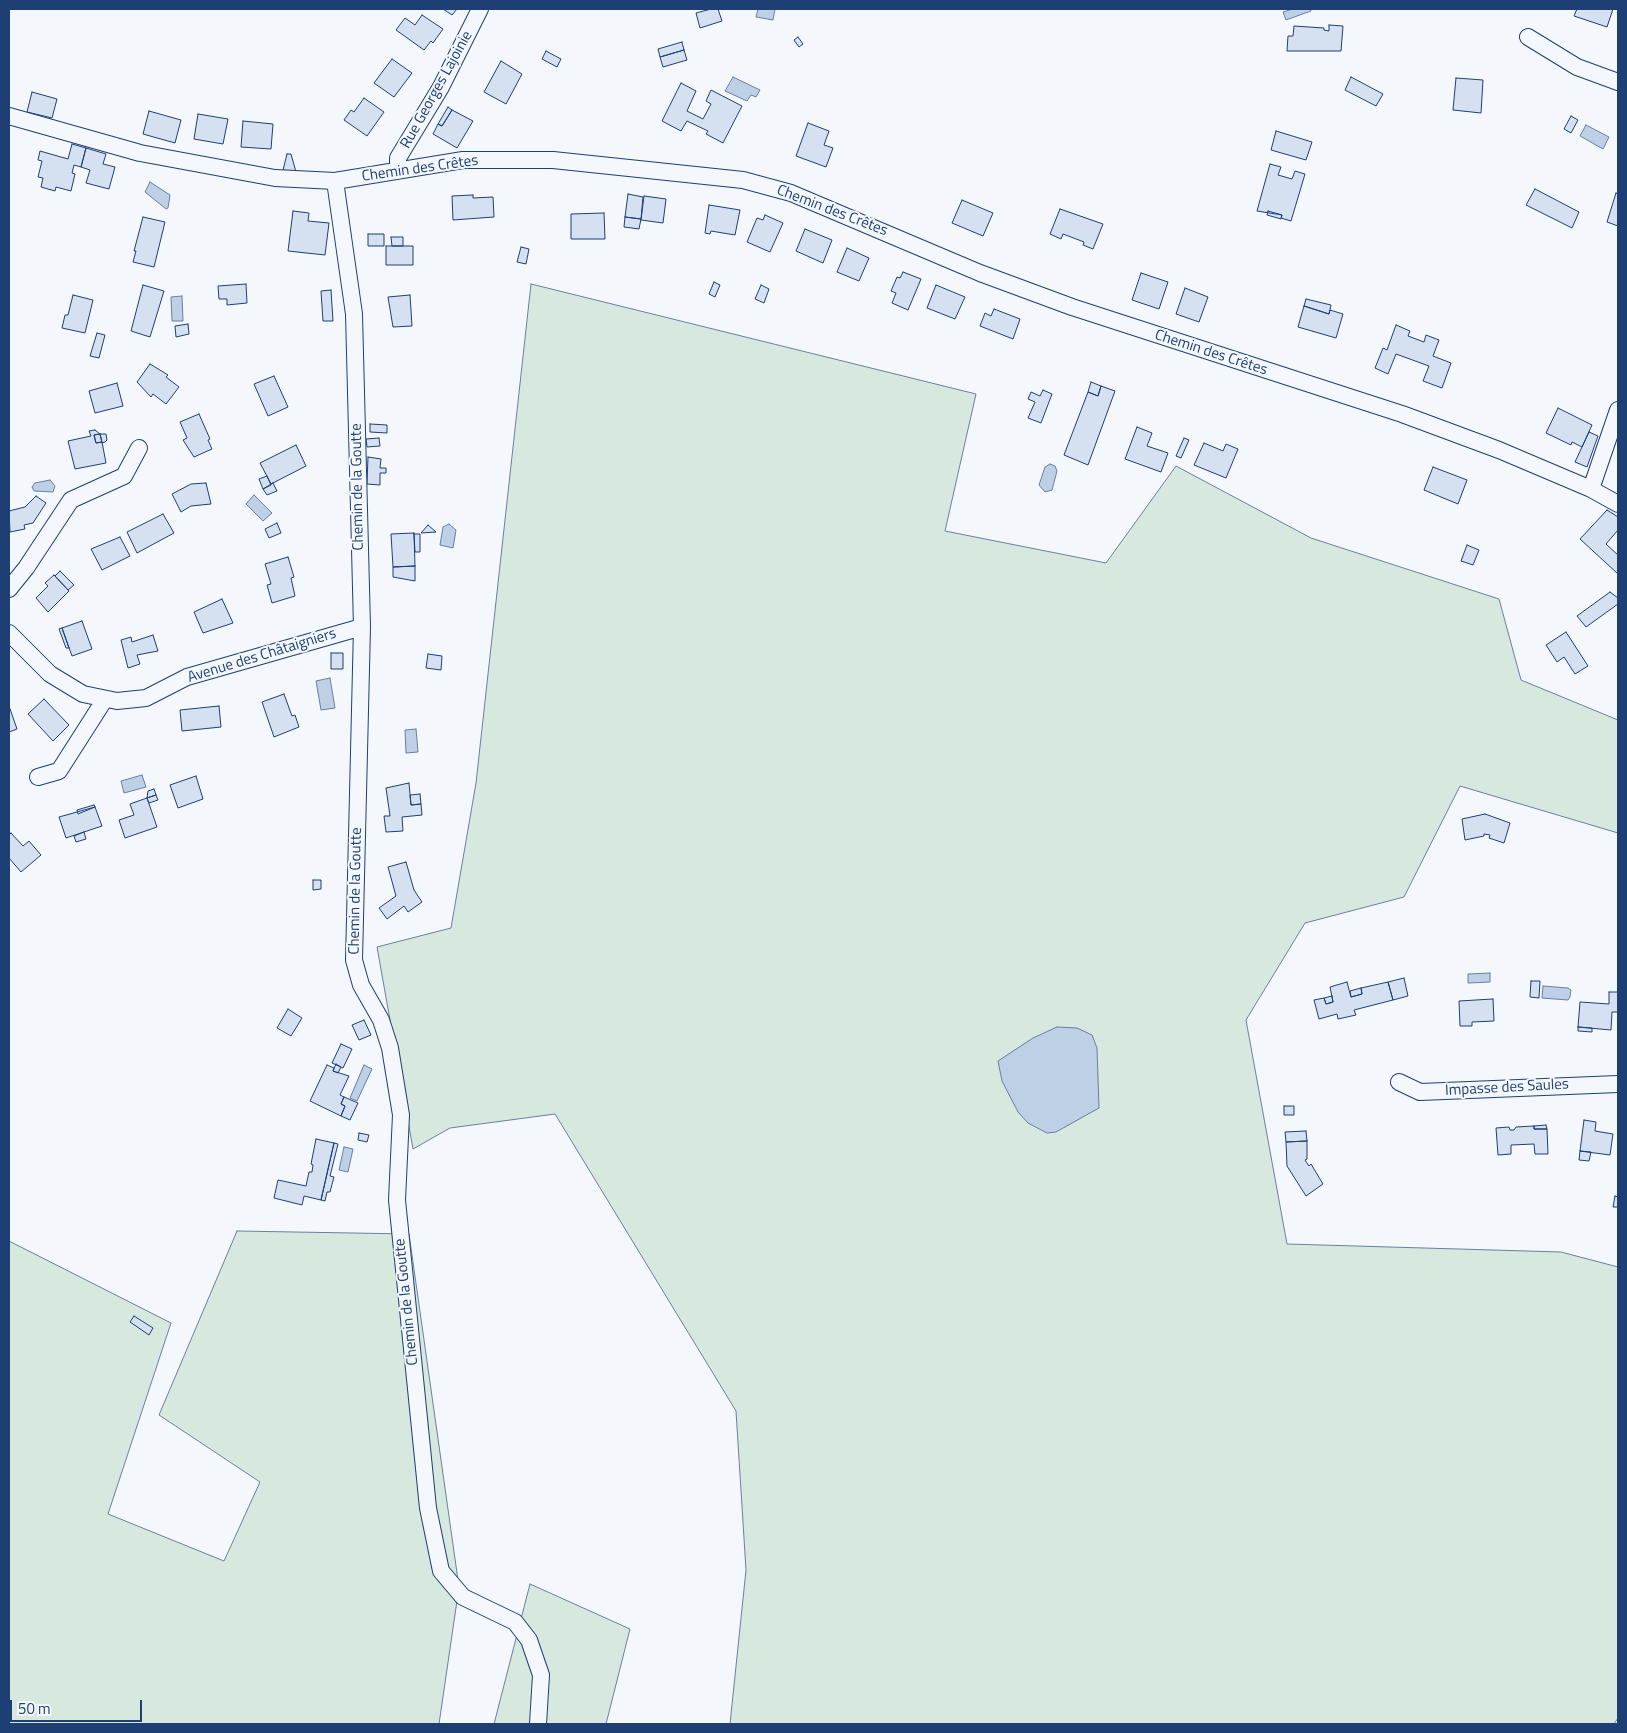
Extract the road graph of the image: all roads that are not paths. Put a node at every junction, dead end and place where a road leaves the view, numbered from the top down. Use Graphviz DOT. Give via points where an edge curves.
graph roads {
  1 [pos="480,9"];
  2 [pos="1528,37"];
  3 [pos="1618,82"];
  4 [pos="9,116"];
  5 [pos="398,171"];
  6 [pos="335,181"];
  7 [pos="1618,410"];
  8 [pos="139,448"];
  9 [pos="1591,489"];
  10 [pos="1618,504"];
  11 [pos="9,589"];
  12 [pos="362,627"];
  13 [pos="9,634"];
  14 [pos="105,699"];
  15 [pos="38,777"];
  16 [pos="1399,1082"];
  17 [pos="1618,1084"];
  18 [pos="538,1724"];
  1 -- 5 [label="street, Rue Georges Lajoinie" via="441,87 398,158"];
  2 -- 3 [label="street" via="1577,67"];
  4 -- 6 [label="street, Chemin des Crêtes" via="140,153 275,178"];
  5 -- 6 [label="street, Chemin des Crêtes"];
  5 -- 9 [label="street, Chemin des Crêtes" via="463,160 553,160 744,180 791,193 980,273 1402,414"];
  6 -- 12 [label="street, Chemin de la Goutte" via="354,314"];
  7 -- 9 [label="street"];
  8 -- 11 [label="street" via="124,476 71,500"];
  9 -- 10 [label="street, Chemin des Crêtes"];
  12 -- 14 [label="street, Avenue des Châtaigniers" via="187,677 146,698"];
  12 -- 18 [label="street, Chemin de la Goutte" via="354,960 361,985 381,1020 390,1048 401,1115 397,1200 428,1508 441,1570 462,1597 515,1622 529,1640 541,1675"];
  13 -- 14 [label="street, Avenue des Châtaigniers" via="50,674 83,694"];
  14 -- 15 [label="street" via="59,772"];
  16 -- 17 [label="street, Impasse des Saules" via="1420,1092"];
}
